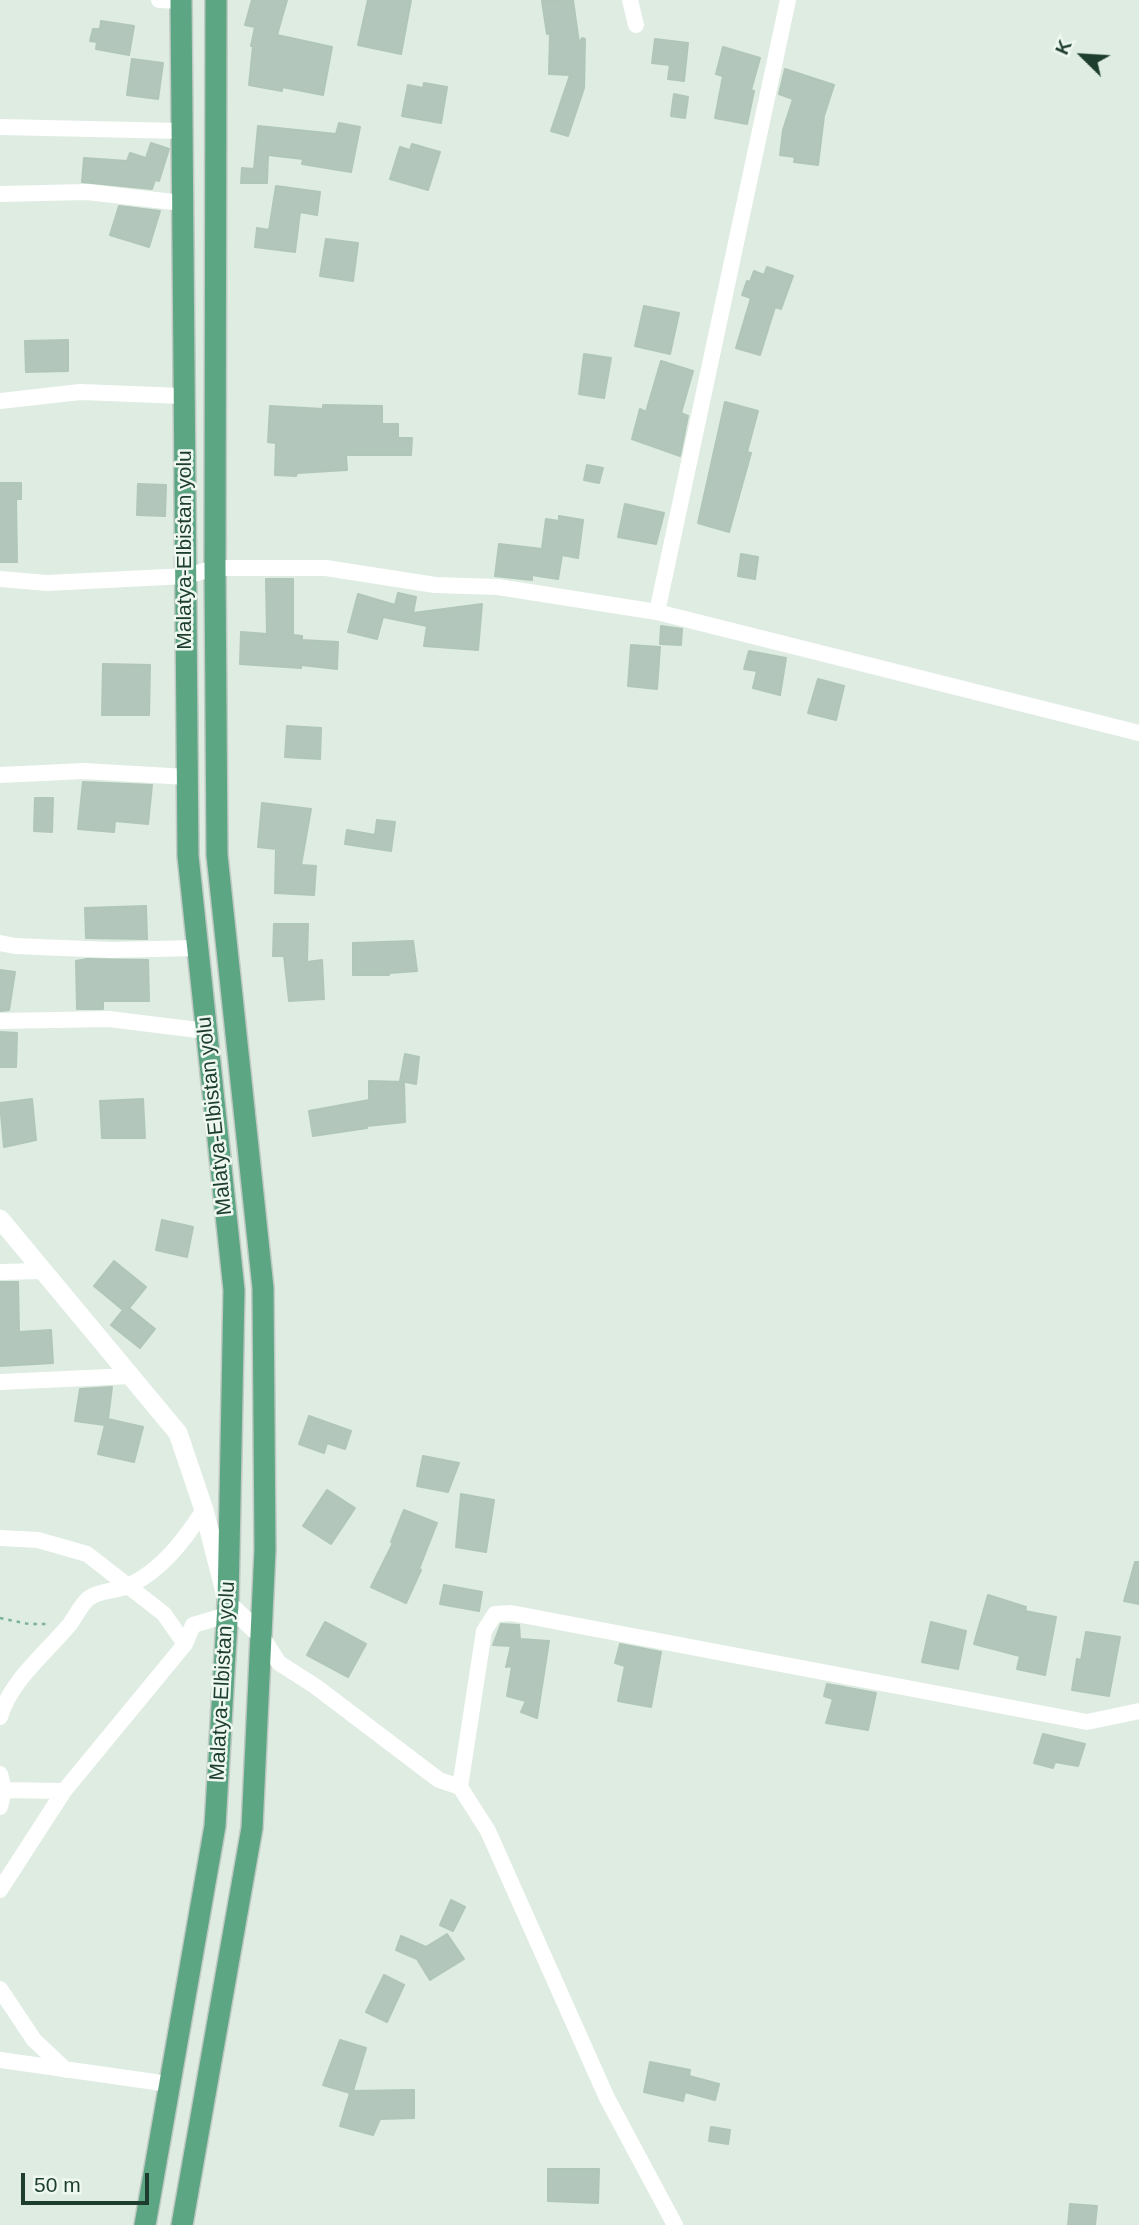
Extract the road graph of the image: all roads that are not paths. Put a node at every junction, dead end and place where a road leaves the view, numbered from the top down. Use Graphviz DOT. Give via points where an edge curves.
graph roads {
  1 [pos="159,0"];
  2 [pos="216,0"];
  3 [pos="630,0"];
  4 [pos="788,0"];
  5 [pos="181,1"];
  6 [pos="636,25"];
  7 [pos="0,128"];
  8 [pos="182,131"];
  9 [pos="0,194"];
  10 [pos="182,203"];
  11 [pos="184,396"];
  12 [pos="0,401"];
  13 [pos="215,568"];
  14 [pos="186,576"];
  15 [pos="0,579"];
  16 [pos="657,612"];
  17 [pos="1139,733"];
  18 [pos="0,775"];
  19 [pos="187,777"];
  20 [pos="0,943"];
  21 [pos="197,948"];
  22 [pos="0,1021"];
  23 [pos="206,1031"];
  24 [pos="0,1219"];
  25 [pos="41,1270"];
  26 [pos="0,1272"];
  27 [pos="130,1376"];
  28 [pos="0,1382"];
  29 [pos="204,1510"];
  30 [pos="0,1538"];
  31 [pos="127,1587"];
  32 [pos="228,1610"];
  33 [pos="261,1635"];
  34 [pos="185,1644"];
  35 [pos="1139,1711"];
  36 [pos="0,1717"];
  37 [pos="1,1785"];
  38 [pos="460,1787"];
  39 [pos="64,1791"];
  40 [pos="0,1807"];
  41 [pos="0,1890"];
  42 [pos="0,1989"];
  43 [pos="0,2060"];
  44 [pos="66,2070"];
  45 [pos="169,2084"];
  46 [pos="145,2225"];
  47 [pos="182,2225"];
  48 [pos="675,2225"];
  1 -- 5 [label="street"];
  2 -- 13 [label="main road, Malatya-Elbistan yolu"];
  3 -- 6 [label="street"];
  4 -- 16 [label="street"];
  5 -- 8 [label="main road, Malatya-Elbistan yolu"];
  7 -- 8 [label="street"];
  8 -- 10 [label="main road, Malatya-Elbistan yolu"];
  9 -- 10 [label="street" via="87,192"];
  10 -- 11 [label="main road, Malatya-Elbistan yolu"];
  11 -- 12 [label="street" via="80,392"];
  11 -- 14 [label="main road, Malatya-Elbistan yolu"];
  13 -- 14 [label="street"];
  13 -- 16 [label="street" via="326,568 435,585 498,587"];
  13 -- 33 [label="main road, Malatya-Elbistan yolu" via="217,855 263,1288 265,1550"];
  14 -- 15 [label="street" via="47,583"];
  14 -- 19 [label="main road, Malatya-Elbistan yolu"];
  16 -- 17 [label="street"];
  18 -- 19 [label="street" via="85,771"];
  19 -- 21 [label="main road, Malatya-Elbistan yolu" via="188,856"];
  20 -- 21 [label="street" via="112,950"];
  21 -- 23 [label="main road, Malatya-Elbistan yolu"];
  22 -- 23 [label="street" via="109,1018"];
  23 -- 32 [label="main road, Malatya-Elbistan yolu" via="234,1290"];
  24 -- 25 [label="street"];
  25 -- 26 [label="street"];
  25 -- 27 [label="street"];
  27 -- 28 [label="street"];
  27 -- 29 [label="street" via="178,1433"];
  29 -- 31 [label="street" via="151,1575"];
  29 -- 32 [label="street"];
  30 -- 31 [label="street" via="38,1540 87,1554"];
  31 -- 34 [label="street" via="164,1614"];
  31 -- 36 [label="street" via="89,1598 26,1672"];
  32 -- 33 [label="street"];
  32 -- 34 [label="street" via="193,1625"];
  32 -- 45 [label="main road, Malatya-Elbistan yolu" via="215,1826"];
  33 -- 38 [label="street" via="278,1663 439,1780"];
  33 -- 47 [label="main road, Malatya-Elbistan yolu" via="253,1828"];
  34 -- 39 [label="street"];
  35 -- 38 [label="street" via="1087,1722 511,1613 495,1614 484,1631"];
  37 -- 39 [label="street"];
  37 -- 40 [label="street"];
  38 -- 48 [label="street" via="488,1830 607,2098"];
  39 -- 41 [label="street"];
  42 -- 44 [label="street" via="34,2040"];
  43 -- 44 [label="street"];
  44 -- 45 [label="street"];
  45 -- 46 [label="main road, Malatya-Elbistan yolu"];
}
